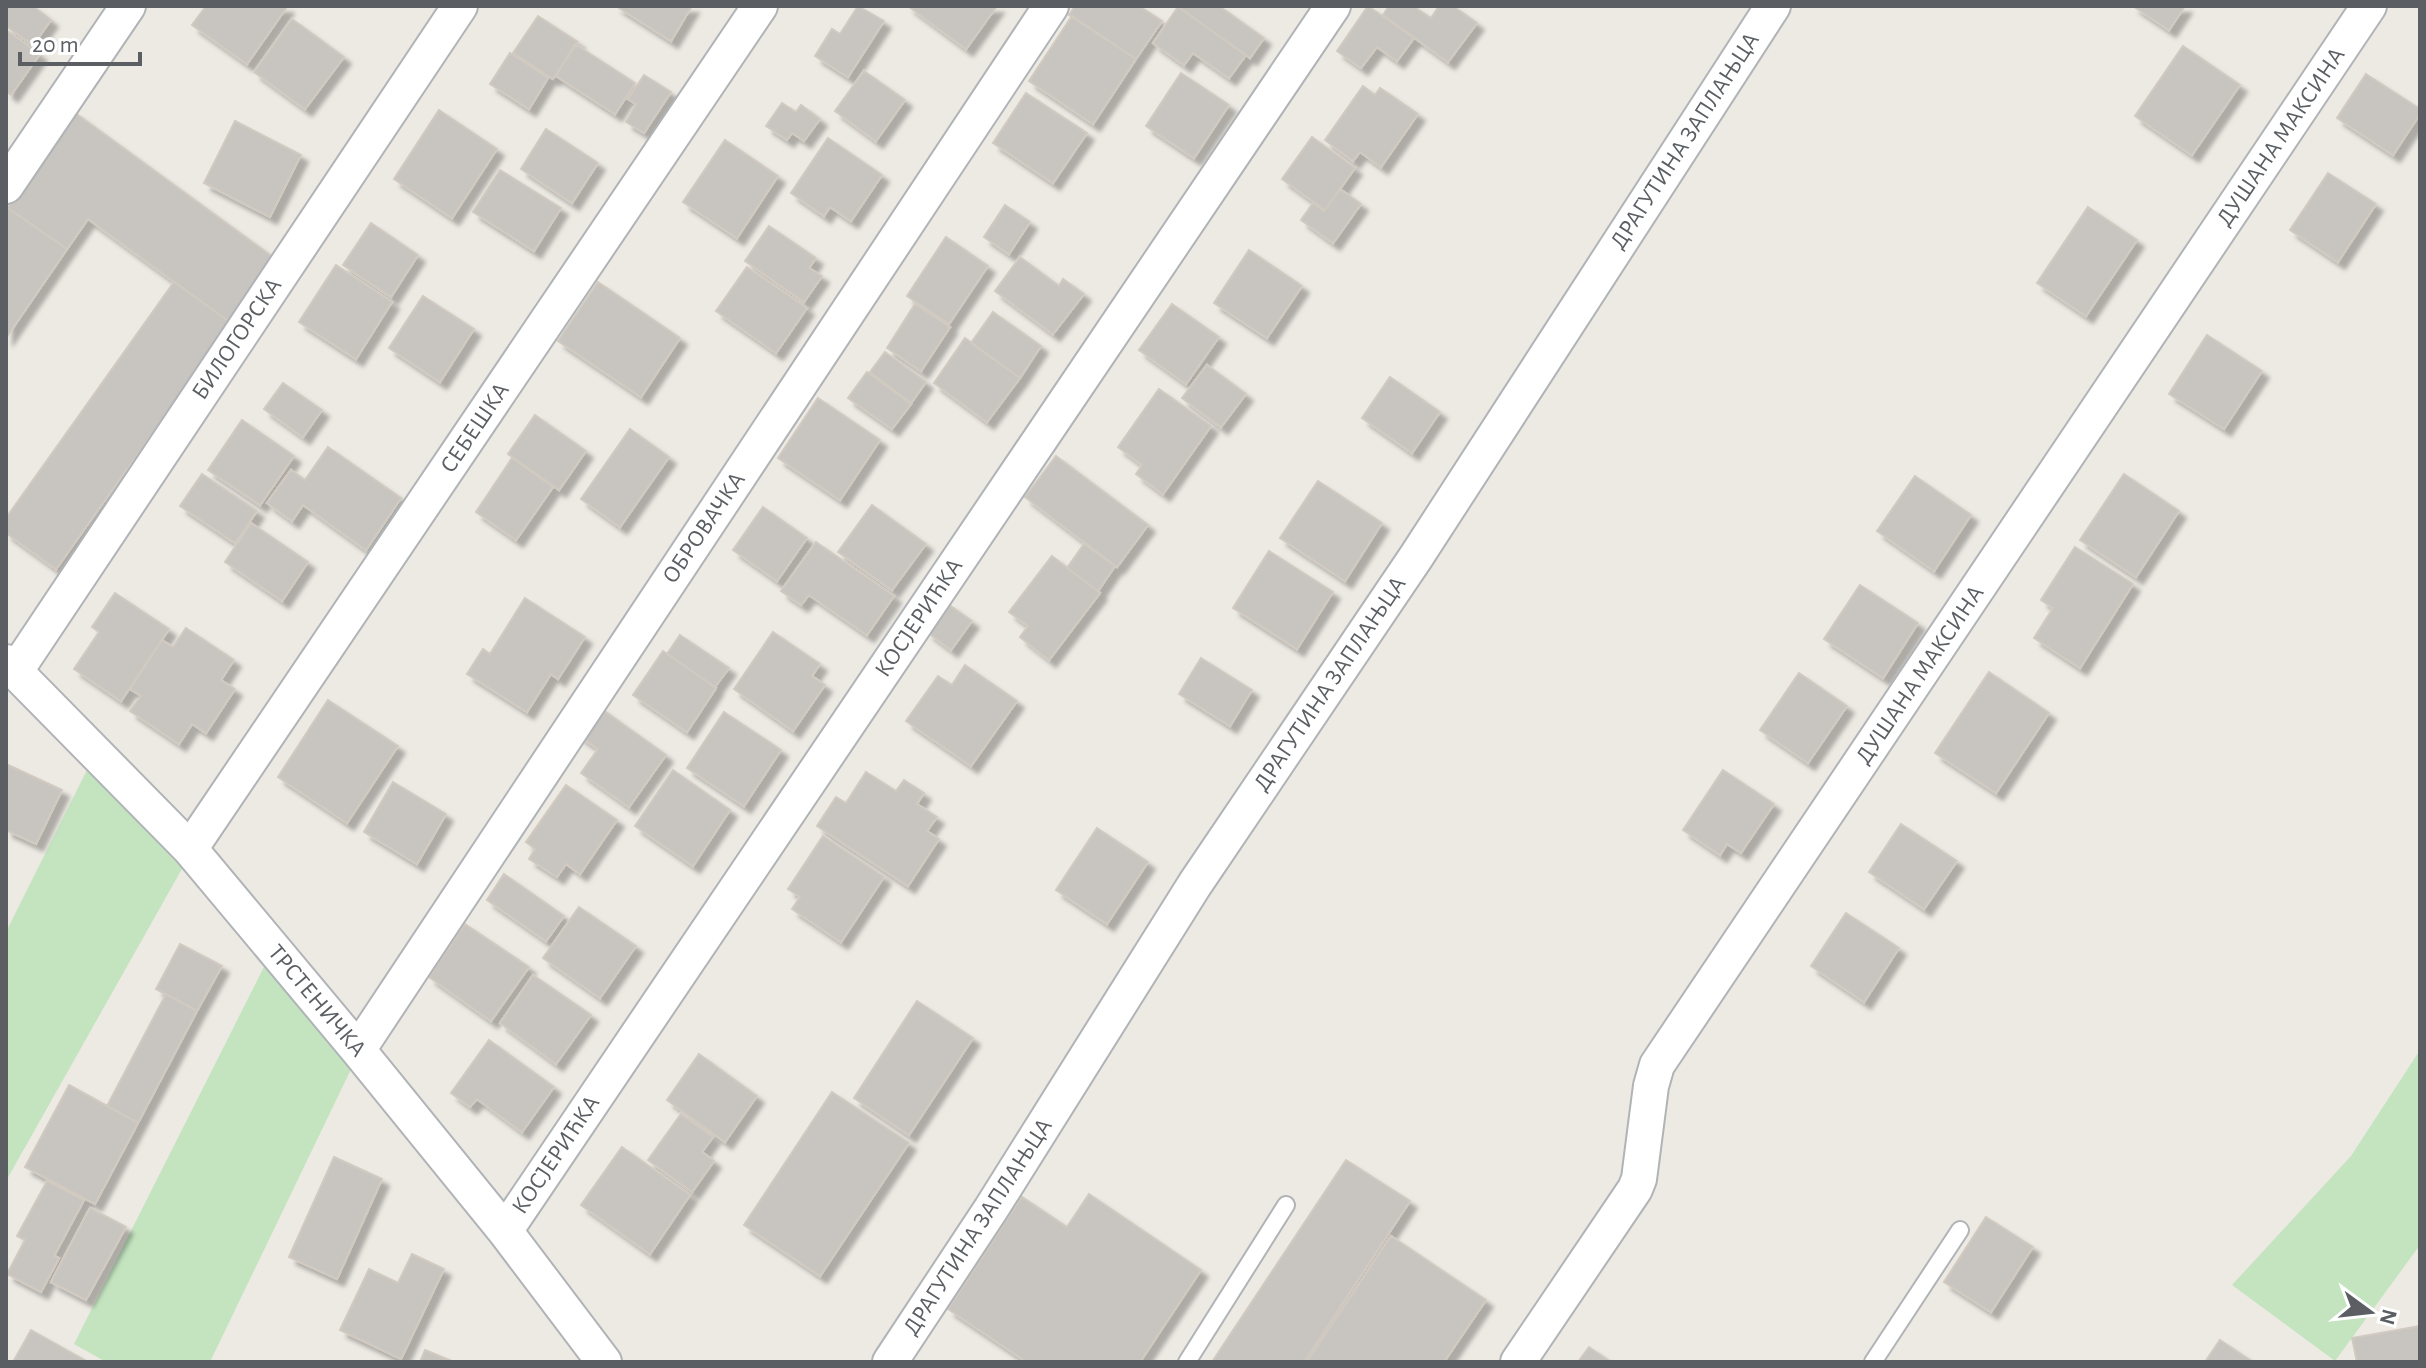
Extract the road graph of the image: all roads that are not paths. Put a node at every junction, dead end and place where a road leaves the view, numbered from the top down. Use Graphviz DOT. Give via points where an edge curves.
graph roads {
  1 [pos="128,6"];
  2 [pos="460,6"];
  3 [pos="760,6"];
  4 [pos="1051,6"];
  5 [pos="1333,6"];
  6 [pos="1773,6"];
  7 [pos="2369,6"];
  8 [pos="6,186"];
  9 [pos="11,667"];
  10 [pos="190,849"];
  11 [pos="358,1050"];
  12 [pos="1286,1205"];
  13 [pos="1960,1230"];
  14 [pos="505,1231"];
  15 [pos="604,1362"];
  16 [pos="890,1362"];
  17 [pos="1187,1362"];
  18 [pos="1518,1362"];
  19 [pos="1873,1362"];
  1 -- 8 [label="street"];
  2 -- 9 [label="street, БИЛОГОРСКА"];
  3 -- 10 [label="street, СЕБЕШКА"];
  4 -- 11 [label="street, ОБРОВАЧКА"];
  5 -- 14 [label="street, КОСЈЕРИЋКА"];
  6 -- 16 [label="street, ДРАГУТИНА ЗАПЛАЊЦА" via="1416,557 1195,884"];
  7 -- 18 [label="street, ДУШАНА МАКСИНА" via="1657,1065 1635,1189"];
  9 -- 10 [label="street, ТРСТЕНИЧКА"];
  10 -- 11 [label="street, ТРСТЕНИЧКА"];
  11 -- 14 [label="street, ТРСТЕНИЧКА"];
  12 -- 17 [label="lane"];
  13 -- 19 [label="lane"];
  14 -- 15 [label="street, ТРСТЕНИЧКА"];
}
